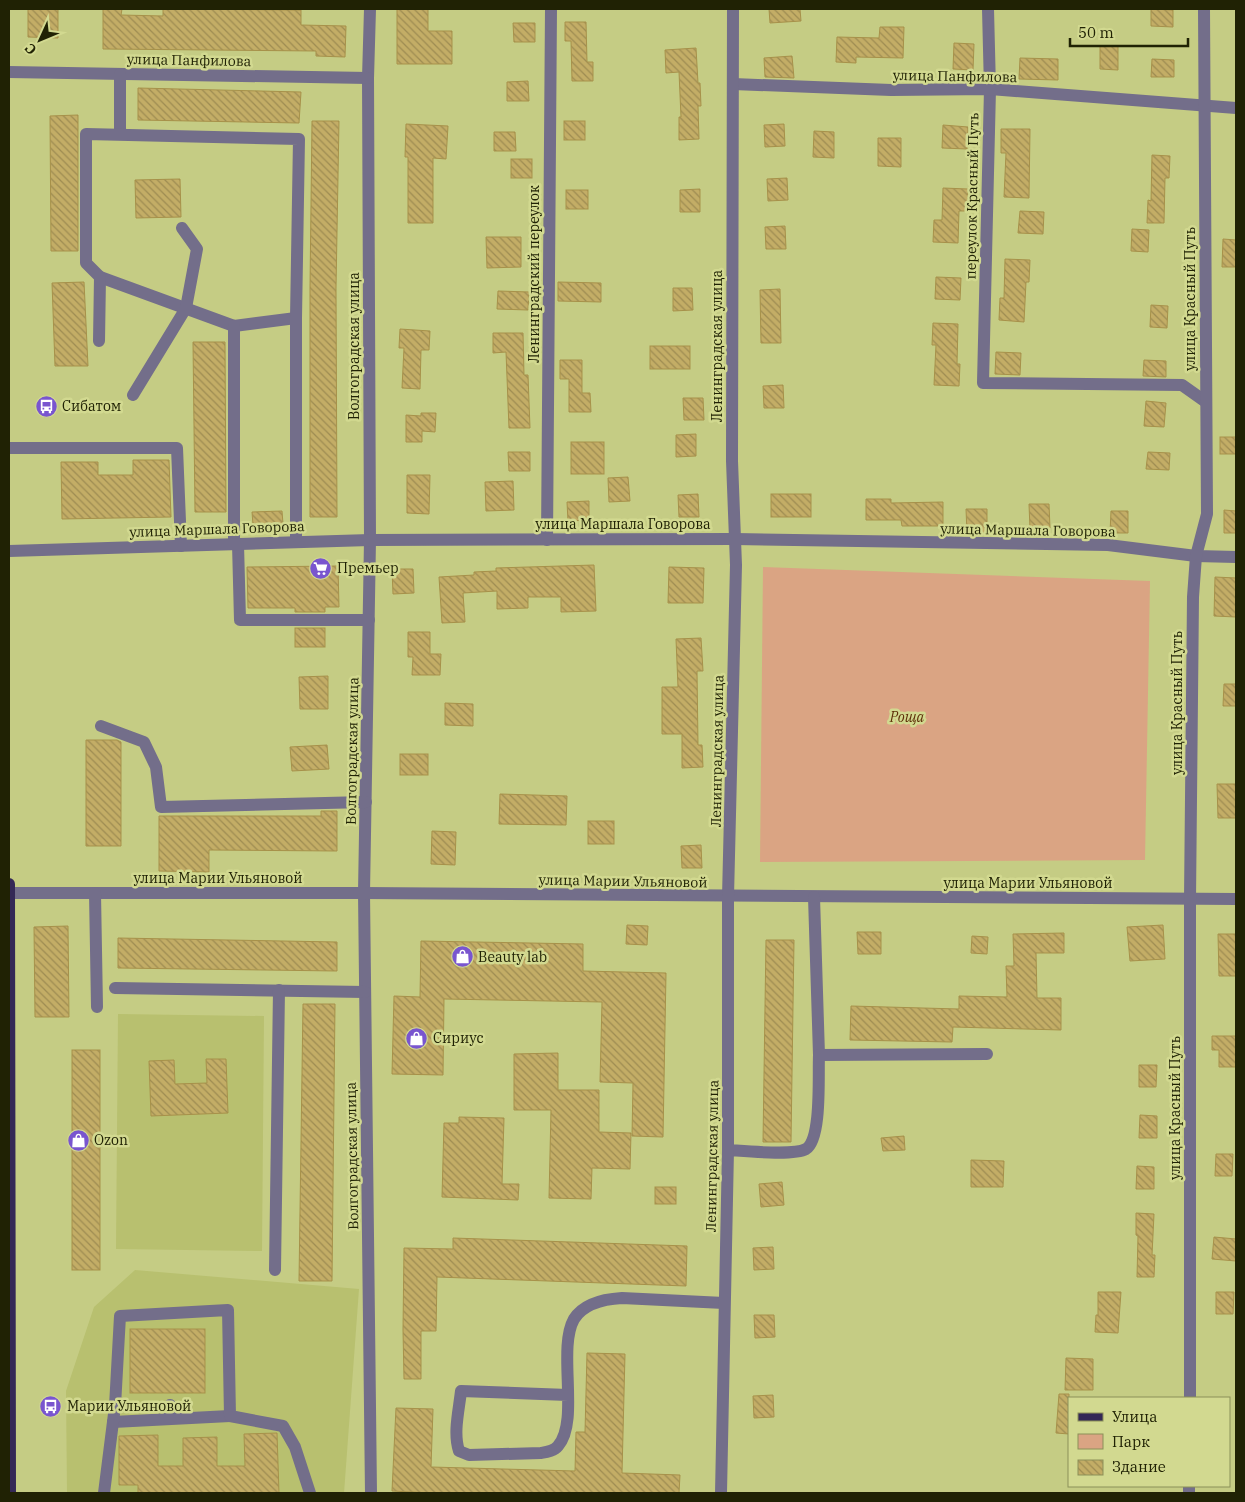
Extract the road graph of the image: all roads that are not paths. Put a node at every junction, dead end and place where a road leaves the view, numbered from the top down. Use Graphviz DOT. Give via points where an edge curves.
graph roads {
  1 [pos="370,9"];
  2 [pos="551,9"];
  3 [pos="733,9"];
  4 [pos="988,9"];
  5 [pos="1204,9"];
  6 [pos="9,72"];
  7 [pos="120,74"];
  8 [pos="368,78"];
  9 [pos="733,84"];
  10 [pos="990,89"];
  11 [pos="1204,106"];
  12 [pos="1236,108"];
  13 [pos="120,134"];
  14 [pos="182,228"];
  15 [pos="100,277"];
  16 [pos="186,308"];
  17 [pos="296,318"];
  18 [pos="234,326"];
  19 [pos="99,342"];
  20 [pos="133,395"];
  21 [pos="1206,402"];
  22 [pos="9,448"];
  23 [pos="735,539"];
  24 [pos="370,540"];
  25 [pos="547,540"];
  26 [pos="296,541"];
  27 [pos="236,544"];
  28 [pos="181,546"];
  29 [pos="9,551"];
  30 [pos="1196,556"];
  31 [pos="1236,557"];
  32 [pos="369,620"];
  33 [pos="101,726"];
  34 [pos="366,802"];
  35 [pos="9,884"];
  36 [pos="9,893"];
  37 [pos="95,893"];
  38 [pos="364,893"];
  39 [pos="728,897"];
  40 [pos="814,897"];
  41 [pos="1190,899"];
  42 [pos="1236,900"];
  43 [pos="115,988"];
  44 [pos="279,990"];
  45 [pos="365,992"];
  46 [pos="97,1007"];
  47 [pos="987,1054"];
  48 [pos="819,1056"];
  49 [pos="728,1150"];
  50 [pos="275,1270"];
  51 [pos="724,1303"];
  52 [pos="568,1395"];
  53 [pos="1190,1397"];
  54 [pos="170,1405"];
  55 [pos="230,1416"];
  56 [pos="169,1419"];
  57 [pos="113,1422"];
  58 [pos="10,1493"];
  59 [pos="104,1493"];
  60 [pos="310,1493"];
  61 [pos="371,1493"];
  62 [pos="721,1493"];
  1 -- 8 [label="street, Волгоградская улица"];
  2 -- 25 [label="street, Ленинградский переулок"];
  3 -- 9 [label="street, Ленинградская улица"];
  4 -- 10 [label="street, переулок Красный Путь"];
  5 -- 11 [label="street, улица Красный Путь"];
  6 -- 7 [label="street, улица Панфилова"];
  7 -- 8 [label="street, улица Панфилова"];
  7 -- 13 [label="street"];
  8 -- 24 [label="street, Волгоградская улица"];
  9 -- 10 [label="street, улица Панфилова" via="891,90"];
  9 -- 23 [label="street, Ленинградская улица" via="732,461"];
  10 -- 11 [label="street, улица Панфилова"];
  10 -- 21 [label="street, переулок Красный Путь" via="983,383 1182,385"];
  11 -- 12 [label="street, улица Панфилова"];
  11 -- 21 [label="street, улица Красный Путь"];
  13 -- 15 [label="street" via="86,134 86,263"];
  13 -- 17 [label="street" via="299,139"];
  14 -- 16 [label="street" via="196,249"];
  15 -- 16 [label="street"];
  15 -- 19 [label="street"];
  16 -- 18 [label="street"];
  16 -- 20 [label="street"];
  17 -- 18 [label="street"];
  17 -- 26 [label="street"];
  18 -- 27 [label="street"];
  21 -- 30 [label="street, улица Красный Путь" via="1207,514"];
  22 -- 28 [label="street" via="176,448"];
  23 -- 25 [label="street, улица Маршала Говорова"];
  23 -- 30 [label="street, улица Маршала Говорова" via="1108,545"];
  23 -- 39 [label="street, Ленинградская улица"];
  24 -- 25 [label="street, улица Маршала Говорова"];
  24 -- 26 [label="street, улица Маршала Говорова"];
  24 -- 32 [label="street, Волгоградская улица"];
  26 -- 27 [label="street, улица Маршала Говорова"];
  27 -- 28 [label="street, улица Маршала Говорова"];
  27 -- 32 [label="street" via="240,620"];
  28 -- 29 [label="street, улица Маршала Говорова"];
  30 -- 31 [label="street, улица Маршала Говорова"];
  30 -- 41 [label="street, улица Красный Путь"];
  32 -- 34 [label="street, Волгоградская улица"];
  33 -- 34 [label="street" via="144,742 156,768 161,807"];
  34 -- 38 [label="street, Волгоградская улица"];
  35 -- 36 [label="main road"];
  36 -- 37 [label="street, улица Марии Ульяновой"];
  36 -- 58 [label="main road"];
  37 -- 38 [label="street, улица Марии Ульяновой"];
  37 -- 46 [label="street"];
  38 -- 39 [label="street, улица Марии Ульяновой"];
  38 -- 45 [label="street, Волгоградская улица"];
  39 -- 40 [label="street, улица Марии Ульяновой"];
  39 -- 49 [label="street, Ленинградская улица"];
  40 -- 41 [label="street, улица Марии Ульяновой"];
  40 -- 48 [label="street"];
  41 -- 42 [label="street, улица Марии Ульяновой"];
  41 -- 53 [label="street, улица Красный Путь"];
  43 -- 44 [label="street"];
  44 -- 45 [label="street"];
  44 -- 50 [label="street"];
  45 -- 61 [label="street, Волгоградская улица"];
  47 -- 48 [label="street"];
  48 -- 49 [label="street" via="817,1120 810,1145 804,1150 777,1152"];
  49 -- 51 [label="street, Ленинградская улица"];
  51 -- 52 [label="street" via="622,1298 591,1304 575,1317 570,1328"];
  51 -- 62 [label="street, Ленинградская улица"];
  52 -- 52 [label="street" via="461,1391 457,1429 459,1451 470,1454 551,1451 558,1446 566,1428"];
  54 -- 56 [label="street"];
  55 -- 56 [label="street"];
  55 -- 57 [label="street" via="228,1310 120,1316"];
  55 -- 60 [label="street" via="283,1426 295,1447"];
  56 -- 57 [label="street"];
  57 -- 59 [label="street"];
}
